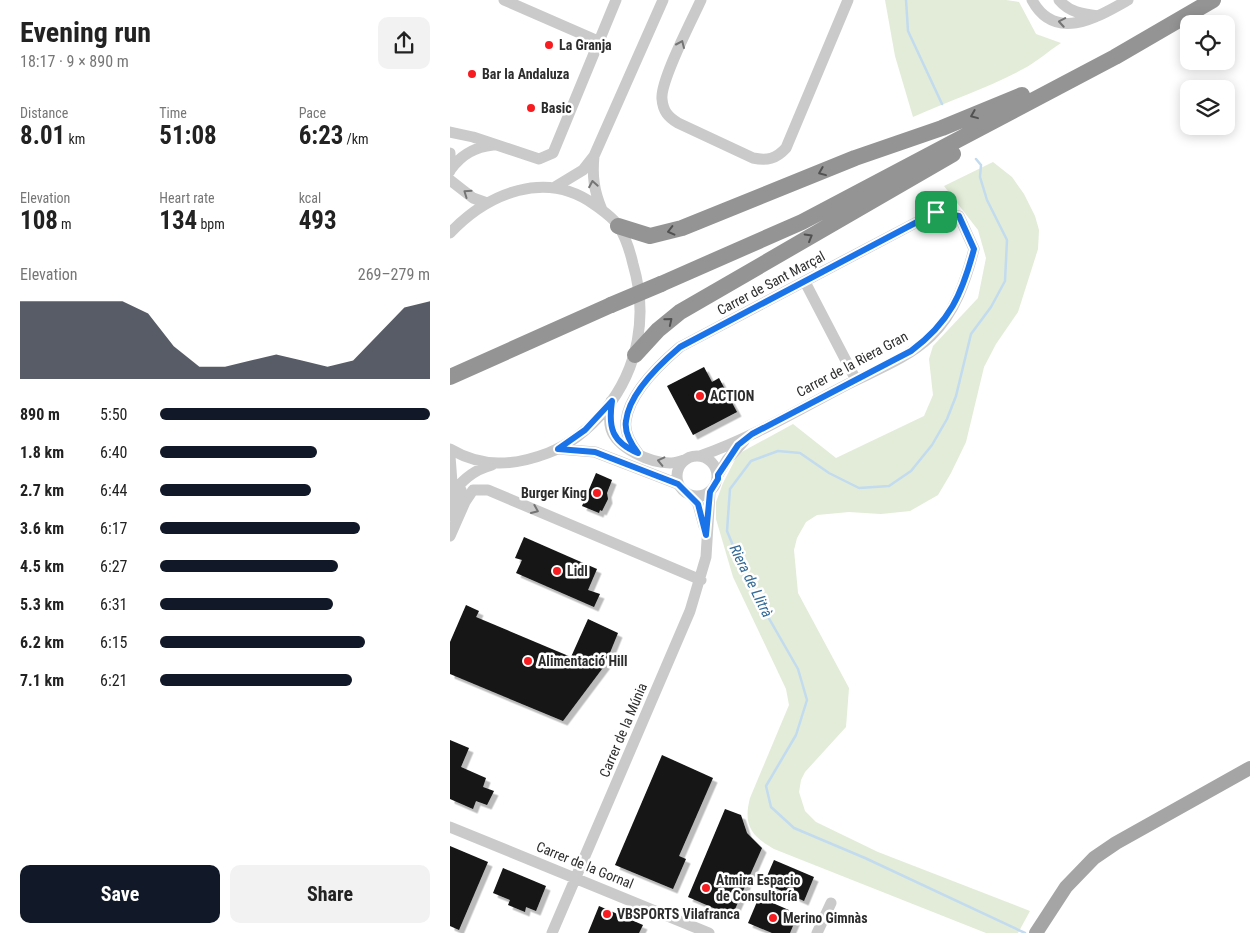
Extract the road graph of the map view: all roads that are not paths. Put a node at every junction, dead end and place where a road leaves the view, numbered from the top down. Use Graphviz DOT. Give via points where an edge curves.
graph roads {
  1 [pos="504,0"];
  2 [pos="616,0"];
  3 [pos="661,0"];
  4 [pos="701,0"];
  5 [pos="848,0"];
  6 [pos="1032,0"];
  7 [pos="1059,0"];
  8 [pos="1128,0"];
  9 [pos="1213,0"];
  10 [pos="1099,16"];
  11 [pos="598,42"];
  12 [pos="1115,57"];
  13 [pos="450,132"];
  14 [pos="497,145"];
  15 [pos="450,153"];
  16 [pos="594,156"];
  17 [pos="450,170"];
  18 [pos="450,180"];
  19 [pos="555,187"];
  20 [pos="487,203"];
  21 [pos="602,210"];
  22 [pos="618,226"];
  23 [pos="450,233"];
  24 [pos="974,249"];
  25 [pos="805,282"];
  26 [pos="635,355"];
  27 [pos="450,377"];
  28 [pos="856,380"];
  29 [pos="612,401"];
  30 [pos="752,434"];
  31 [pos="558,449"];
  32 [pos="450,450"];
  33 [pos="638,453"];
  34 [pos="450,456"];
  35 [pos="700,456"];
  36 [pos="685,460"];
  37 [pos="494,464"];
  38 [pos="718,475"];
  39 [pos="468,476"];
  40 [pos="678,484"];
  41 [pos="451,485"];
  42 [pos="710,492"];
  43 [pos="691,495"];
  44 [pos="450,498"];
  45 [pos="450,516"];
  46 [pos="706,535"];
  47 [pos="450,536"];
  48 [pos="701,580"];
  49 [pos="1250,768"];
  50 [pos="450,827"];
  51 [pos="576,878"];
  52 [pos="830,903"];
  53 [pos="1038,929"];
  54 [pos="552,933"];
  55 [pos="709,933"];
  56 [pos="817,933"];
  1 -- 11 [label="street"];
  2 -- 11 [label="street"];
  3 -- 16 [label="street"];
  5 -- 4 [label="street, one-way" via="786,148 776,157 766,160 753,158 678,123 664,109 662,88"];
  10 -- 6 [label="street, one-way" via="1073,24 1053,20 1043,14"];
  7 -- 10 [label="street" via="1078,13"];
  8 -- 10 [label="street"];
  9 -- 12 [label="highway"];
  11 -- 14 [label="street" via="553,153 539,159"];
  12 -- 22 [label="highway, one-way" via="1090,60 1032,91 682,228 650,236"];
  26 -- 12 [label="highway, one-way" via="680,312 1099,73"];
  12 -- 27 [label="highway, bridge" via="802,222"];
  13 -- 14 [label="street"];
  14 -- 17 [label="street" via="467,152"];
  15 -- 17 [label="street"];
  16 -- 19 [label="street" via="583,170"];
  21 -- 16 [label="street, one-way" via="592,176"];
  20 -- 18 [label="street, one-way" via="473,198"];
  19 -- 20 [label="street" via="520,189"];
  19 -- 21 [label="street" via="579,195"];
  20 -- 23 [label="street"];
  21 -- 22 [label="street"];
  22 -- 26 [label="street" via="631,255 640,292 642,315"];
  24 -- 25 [label="street, Carrer de Sant Marçal" via="959,216 936,212"];
  24 -- 28 [label="street, Carrer de la Riera Gran" via="964,285 943,322 911,351"];
  25 -- 28 [label="street"];
  25 -- 33 [label="street, Carrer de Sant Marçal" via="680,347 658,365 642,386 626,421 631,444"];
  26 -- 29 [label="street"];
  28 -- 30 [label="street, Carrer de la Riera Gran"];
  29 -- 31 [label="street" via="580,435"];
  29 -- 33 [label="street" via="610,427 626,448"];
  30 -- 35 [label="street, Carrer de la Riera Gran"];
  30 -- 38 [label="street, Carrer de la Riera Gran" via="738,445"];
  31 -- 37 [label="street" via="525,461"];
  31 -- 40 [label="street" via="595,452"];
  32 -- 37 [label="street"];
  36 -- 33 [label="street, one-way" via="663,463"];
  34 -- 41 [label="street"];
  35 -- 36 [label="street"];
  35 -- 38 [label="street" via="714,464"];
  36 -- 40 [label="street" via="677,474"];
  37 -- 39 [label="street"];
  38 -- 42 [label="street"];
  39 -- 44 [label="street"];
  39 -- 45 [label="street"];
  40 -- 43 [label="street"];
  41 -- 44 [label="street"];
  42 -- 43 [label="street" via="702,496"];
  42 -- 46 [label="street, Carrer de la Múnia"];
  43 -- 46 [label="street, Carrer de la Múnia" via="698,504"];
  46 -- 48 [label="street, Carrer de la Múnia" via="706,558"];
  47 -- 48 [label="street, one-way" via="473,490 488,490"];
  48 -- 51 [label="street, Carrer de la Múnia"];
  49 -- 53 [label="main road" via="1094,858 1066,887"];
  50 -- 51 [label="street, Carrer de la Gornal"];
  51 -- 54 [label="street, Carrer de la Múnia"];
  51 -- 55 [label="street, Carrer de la Gornal"];
  52 -- 56 [label="street"];
}
